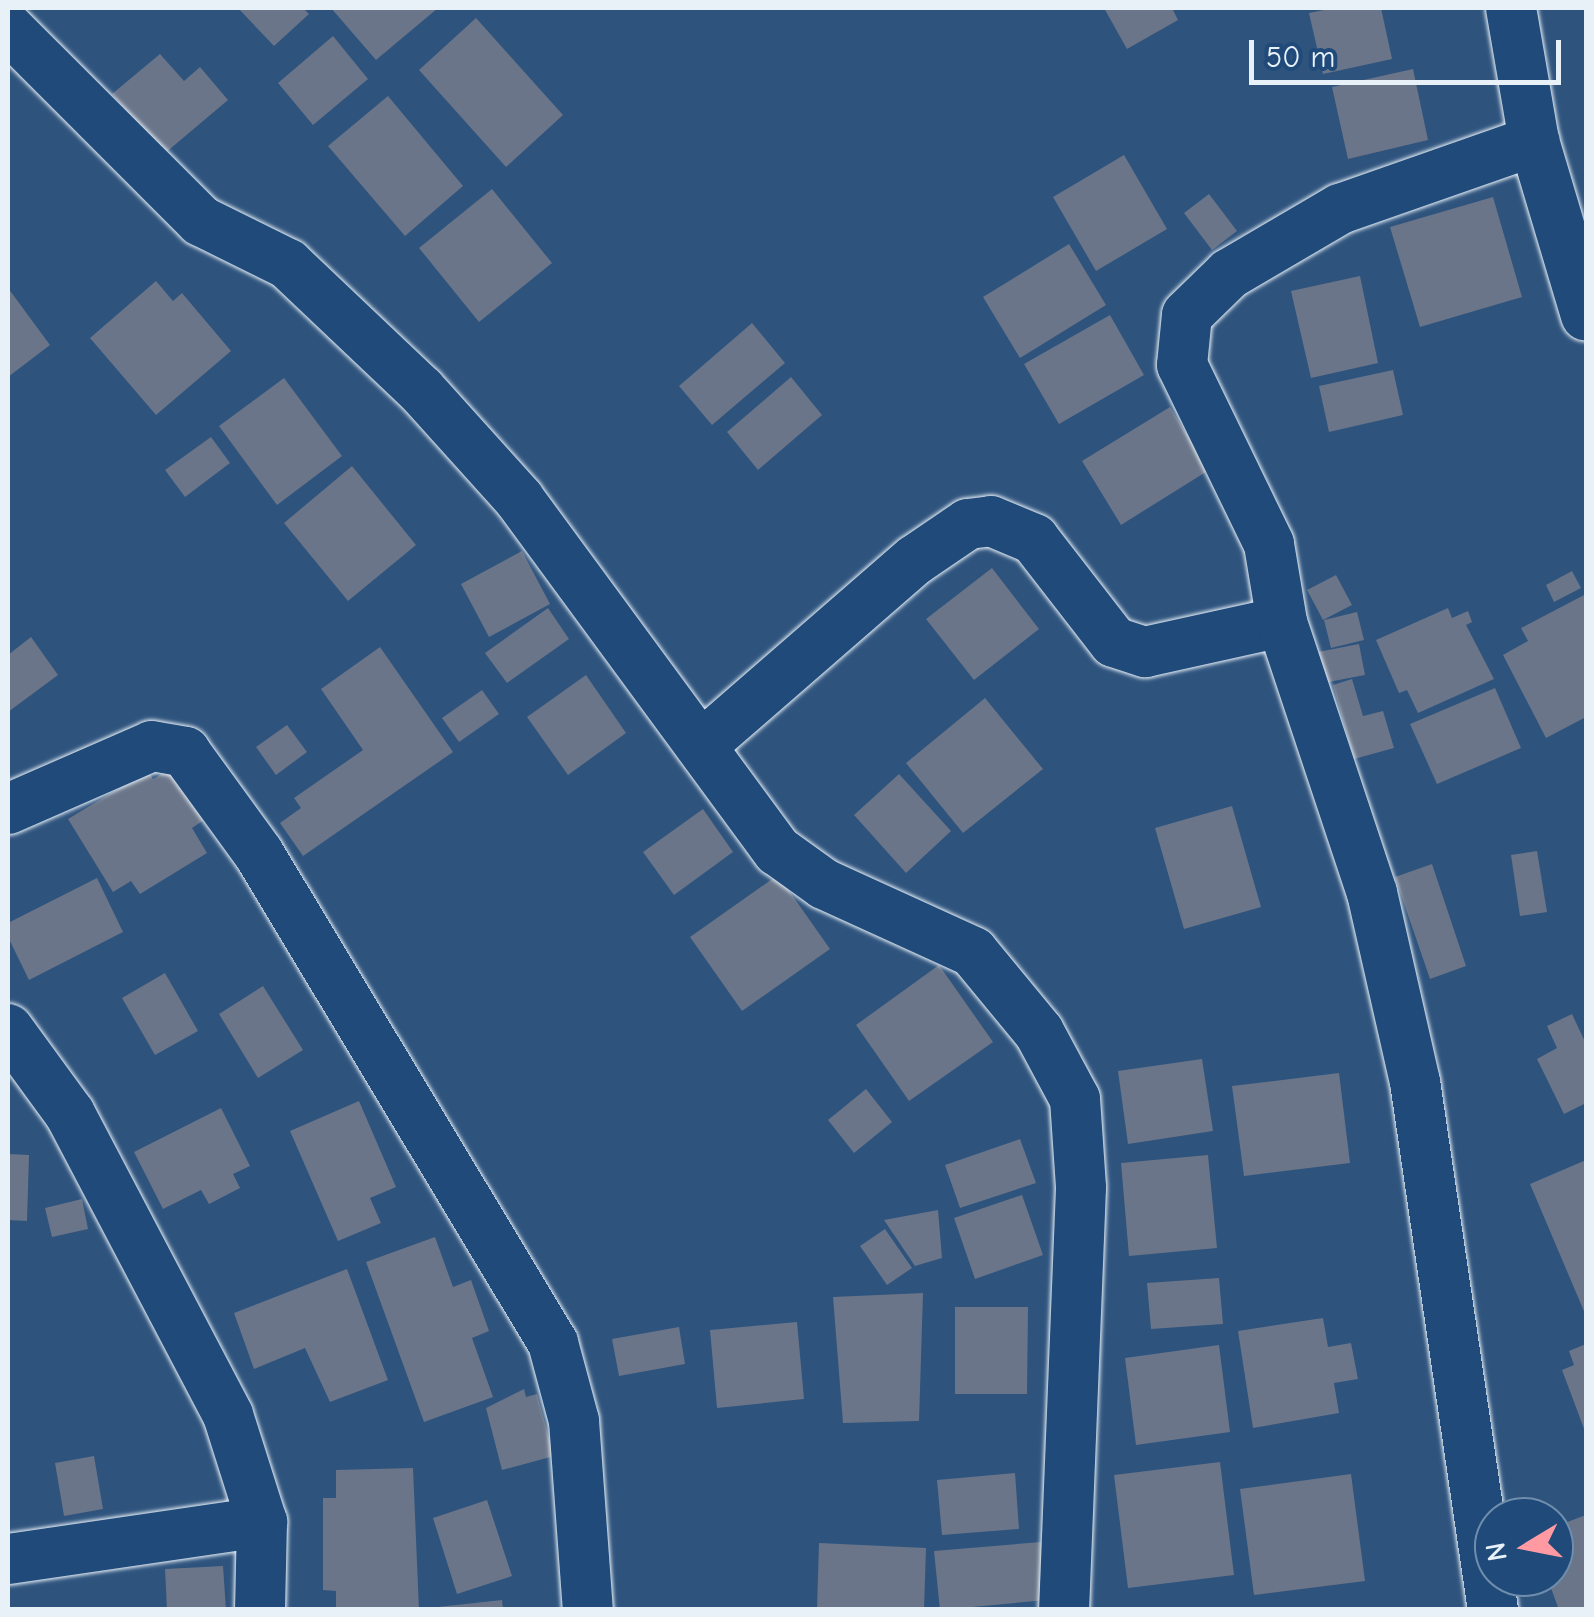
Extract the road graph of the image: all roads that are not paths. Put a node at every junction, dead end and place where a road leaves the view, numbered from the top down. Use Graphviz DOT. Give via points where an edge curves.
graph roads {
  1 [pos="1511,8"];
  2 [pos="8,28"];
  3 [pos="1534,140"];
  4 [pos="1586,315"];
  5 [pos="1282,622"];
  6 [pos="702,744"];
  7 [pos="8,809"];
  8 [pos="8,1029"];
  9 [pos="262,1522"];
  10 [pos="8,1559"];
  11 [pos="260,1610"];
  12 [pos="588,1610"];
  13 [pos="1064,1610"];
  14 [pos="1493,1610"];
  1 -- 3 [label="street"];
  2 -- 6 [label="street" via="201,221 288,264 420,390 530,512"];
  3 -- 4 [label="street"];
  3 -- 5 [label="street" via="1340,208 1229,274 1187,315 1182,365 1270,544"];
  5 -- 6 [label="street" via="1145,652 1114,642 1034,539 991,522 968,524 915,560"];
  5 -- 14 [label="street" via="1372,893 1415,1082"];
  6 -- 13 [label="street" via="778,850 824,884 972,952 1038,1032 1075,1100 1080,1300"];
  7 -- 12 [label="street" via="152,746 185,752 259,854 553,1343 574,1421"];
  8 -- 9 [label="street" via="70,1114 166,1290 228,1415"];
  9 -- 10 [label="street"];
  9 -- 11 [label="street"];
}
